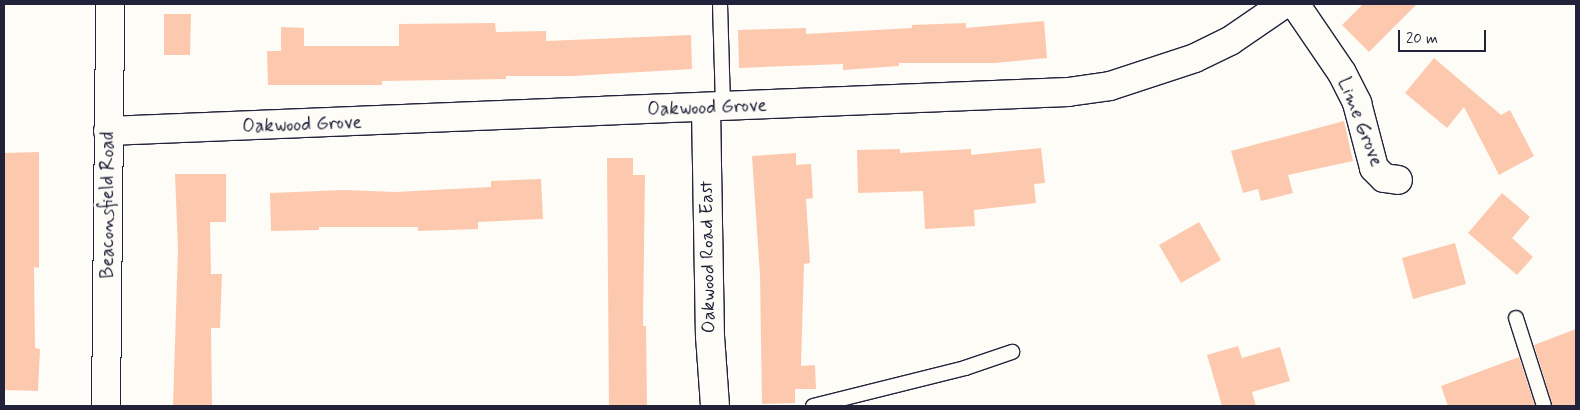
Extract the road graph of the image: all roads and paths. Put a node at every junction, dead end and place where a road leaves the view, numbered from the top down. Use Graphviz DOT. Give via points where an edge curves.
graph roads {
  1 [pos="110,4"];
  2 [pos="720,4"];
  3 [pos="1284,4"];
  4 [pos="1296,4"];
  5 [pos="714,108"];
  6 [pos="108,131"];
  7 [pos="1398,180"];
  8 [pos="1516,318"];
  9 [pos="1012,352"];
  10 [pos="106,406"];
  11 [pos="715,406"];
  12 [pos="813,406"];
  13 [pos="1544,406"];
  1 -- 6 [label="street, Beaconsfield Road"];
  2 -- 5 [label="lane"];
  3 -- 5 [label="street, Oakwood Grove" via="1230,41 1194,58 1110,86 1068,92"];
  4 -- 7 [label="street, Lime Grove" via="1342,73 1357,102 1374,168 1384,178"];
  5 -- 6 [label="street, Oakwood Grove"];
  5 -- 11 [label="street, Oakwood Road East" via="710,336"];
  6 -- 10 [label="street, Beaconsfield Road"];
  8 -- 13 [label="lane"];
  9 -- 12 [label="lane" via="964,368"];
}
